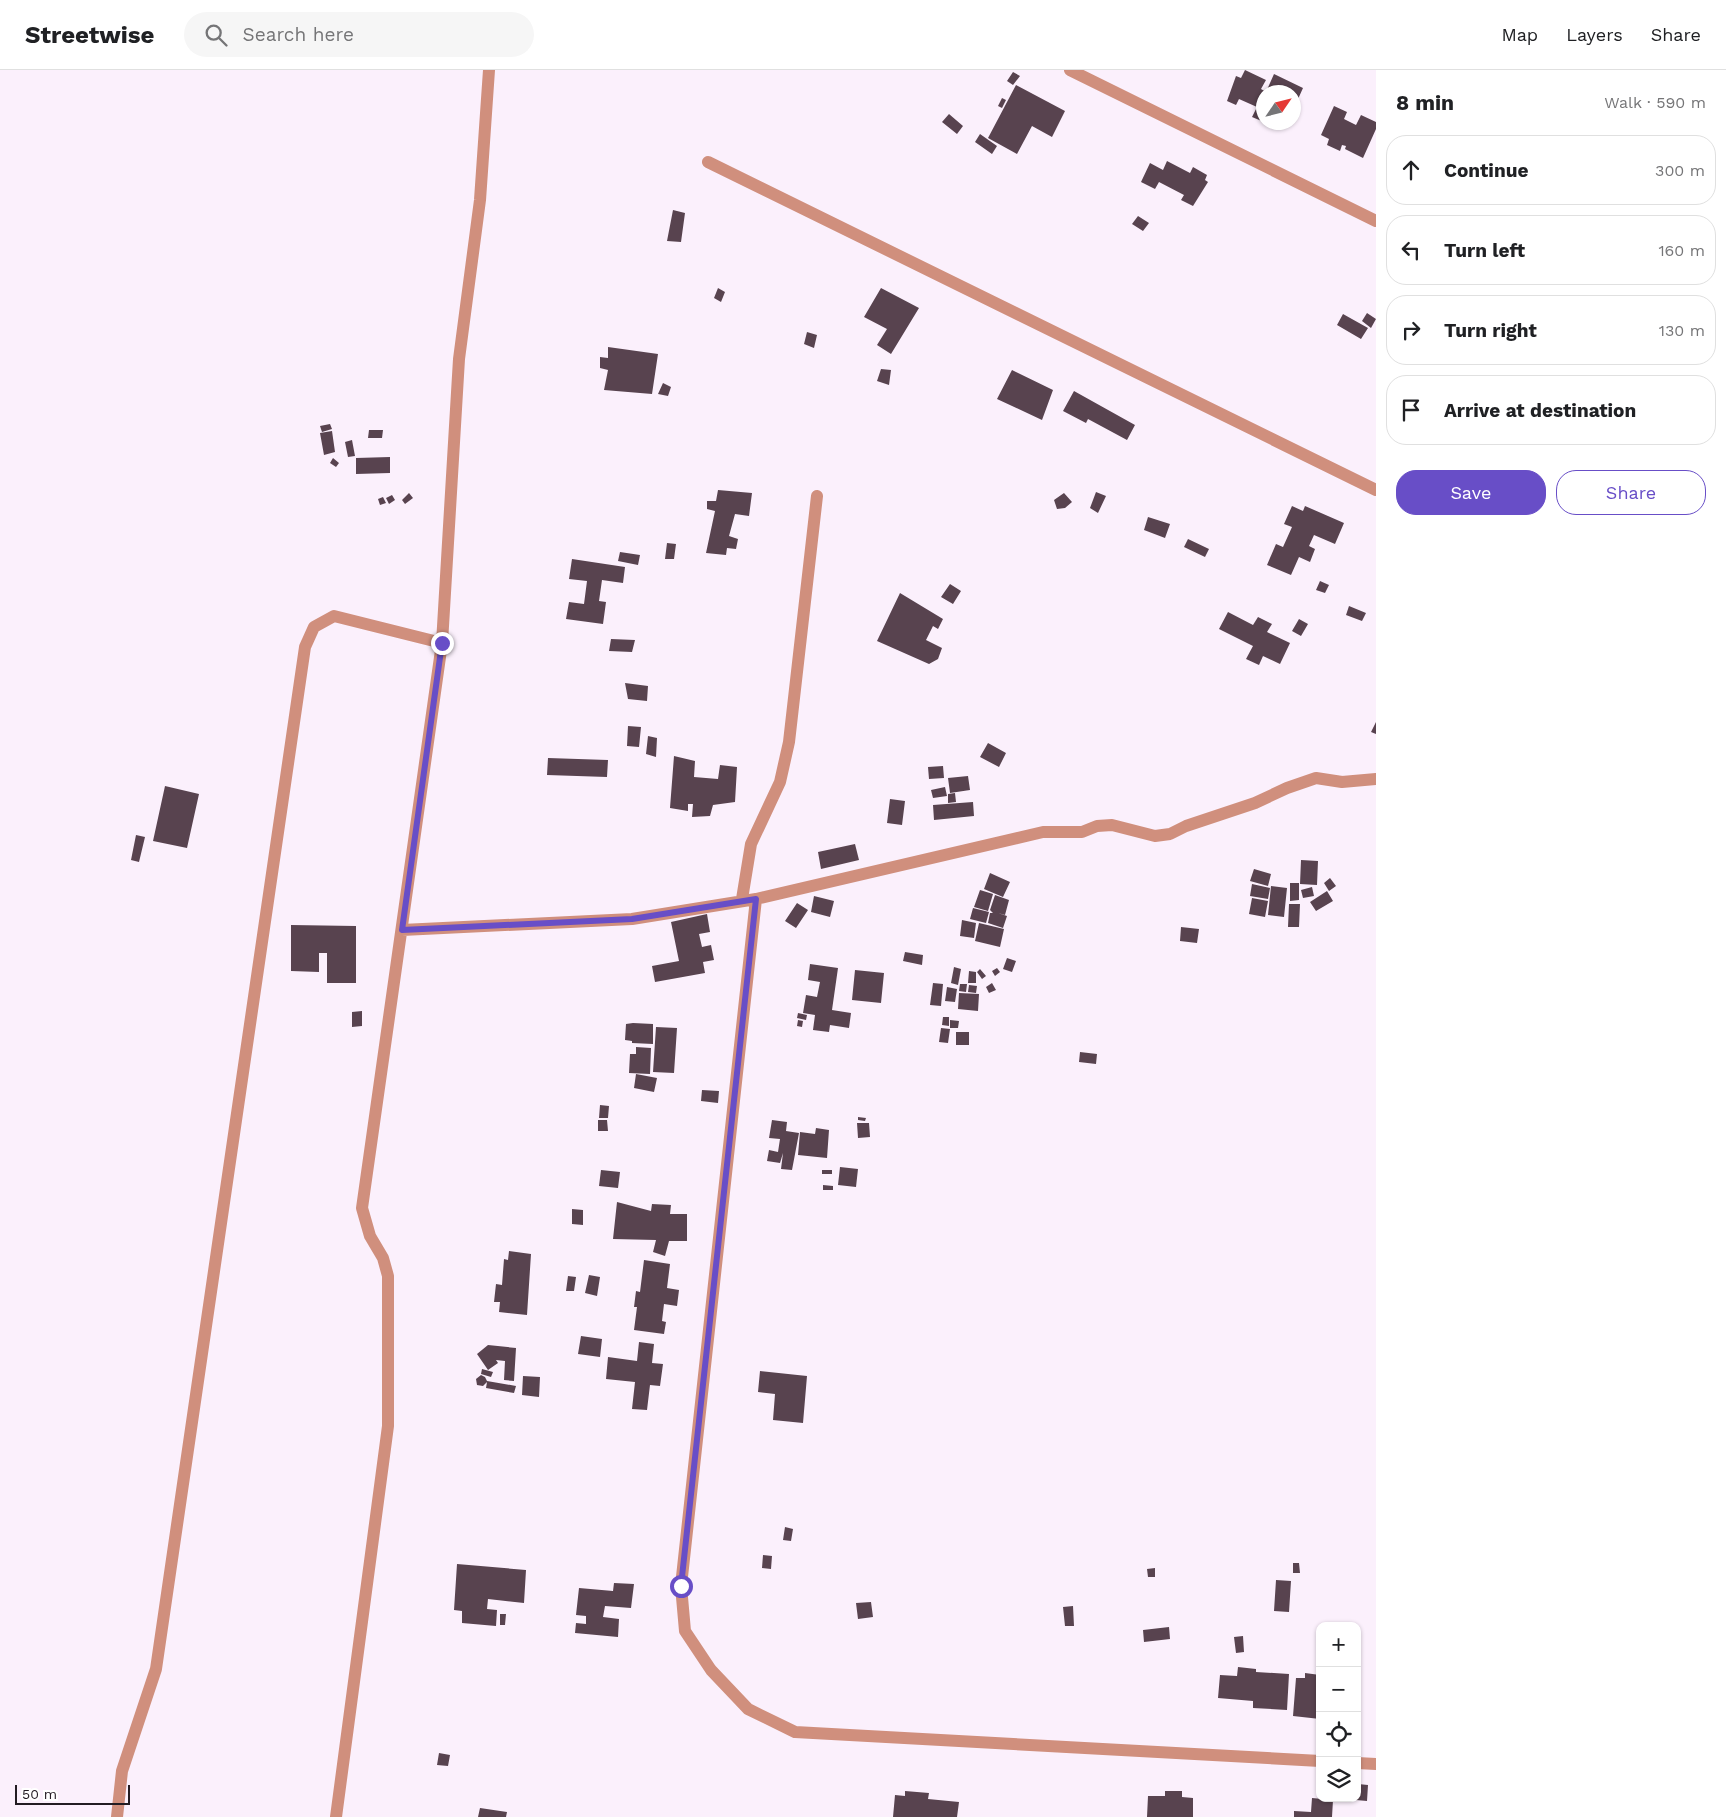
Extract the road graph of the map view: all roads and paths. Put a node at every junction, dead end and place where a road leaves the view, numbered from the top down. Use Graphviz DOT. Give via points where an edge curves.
graph roads {
  1 [pos="489,70"];
  2 [pos="1070,70"];
  3 [pos="708,162"];
  4 [pos="1376,221"];
  5 [pos="1376,490"];
  6 [pos="817,496"];
  7 [pos="442,643"];
  8 [pos="1376,779"];
  9 [pos="742,899"];
  10 [pos="756,899"];
  11 [pos="402,930"];
  12 [pos="1316,1761"];
  13 [pos="1361,1763"];
  14 [pos="1376,1764"];
  15 [pos="117,1817"];
  16 [pos="336,1817"];
  1 -- 7 [label="street" via="480,200 459,359"];
  2 -- 4 [label="street"];
  3 -- 5 [label="street"];
  6 -- 9 [label="street" via="789,742 780,782 751,844"];
  7 -- 11 [label="street"];
  7 -- 15 [label="street" via="334,616 314,627 305,647 156,1669 122,1771"];
  8 -- 10 [label="street" via="1342,782 1316,778 1170,834 1154,836 1112,825 1074,832 1043,832"];
  9 -- 10 [label="street"];
  9 -- 11 [label="street" via="632,919"];
  10 -- 12 [label="street" via="681,1586 686,1631 711,1670 748,1710 795,1732"];
  11 -- 16 [label="street" via="362,1208 370,1236 383,1258 388,1276 388,1426"];
  13 -- 14 [label="street"];
}
